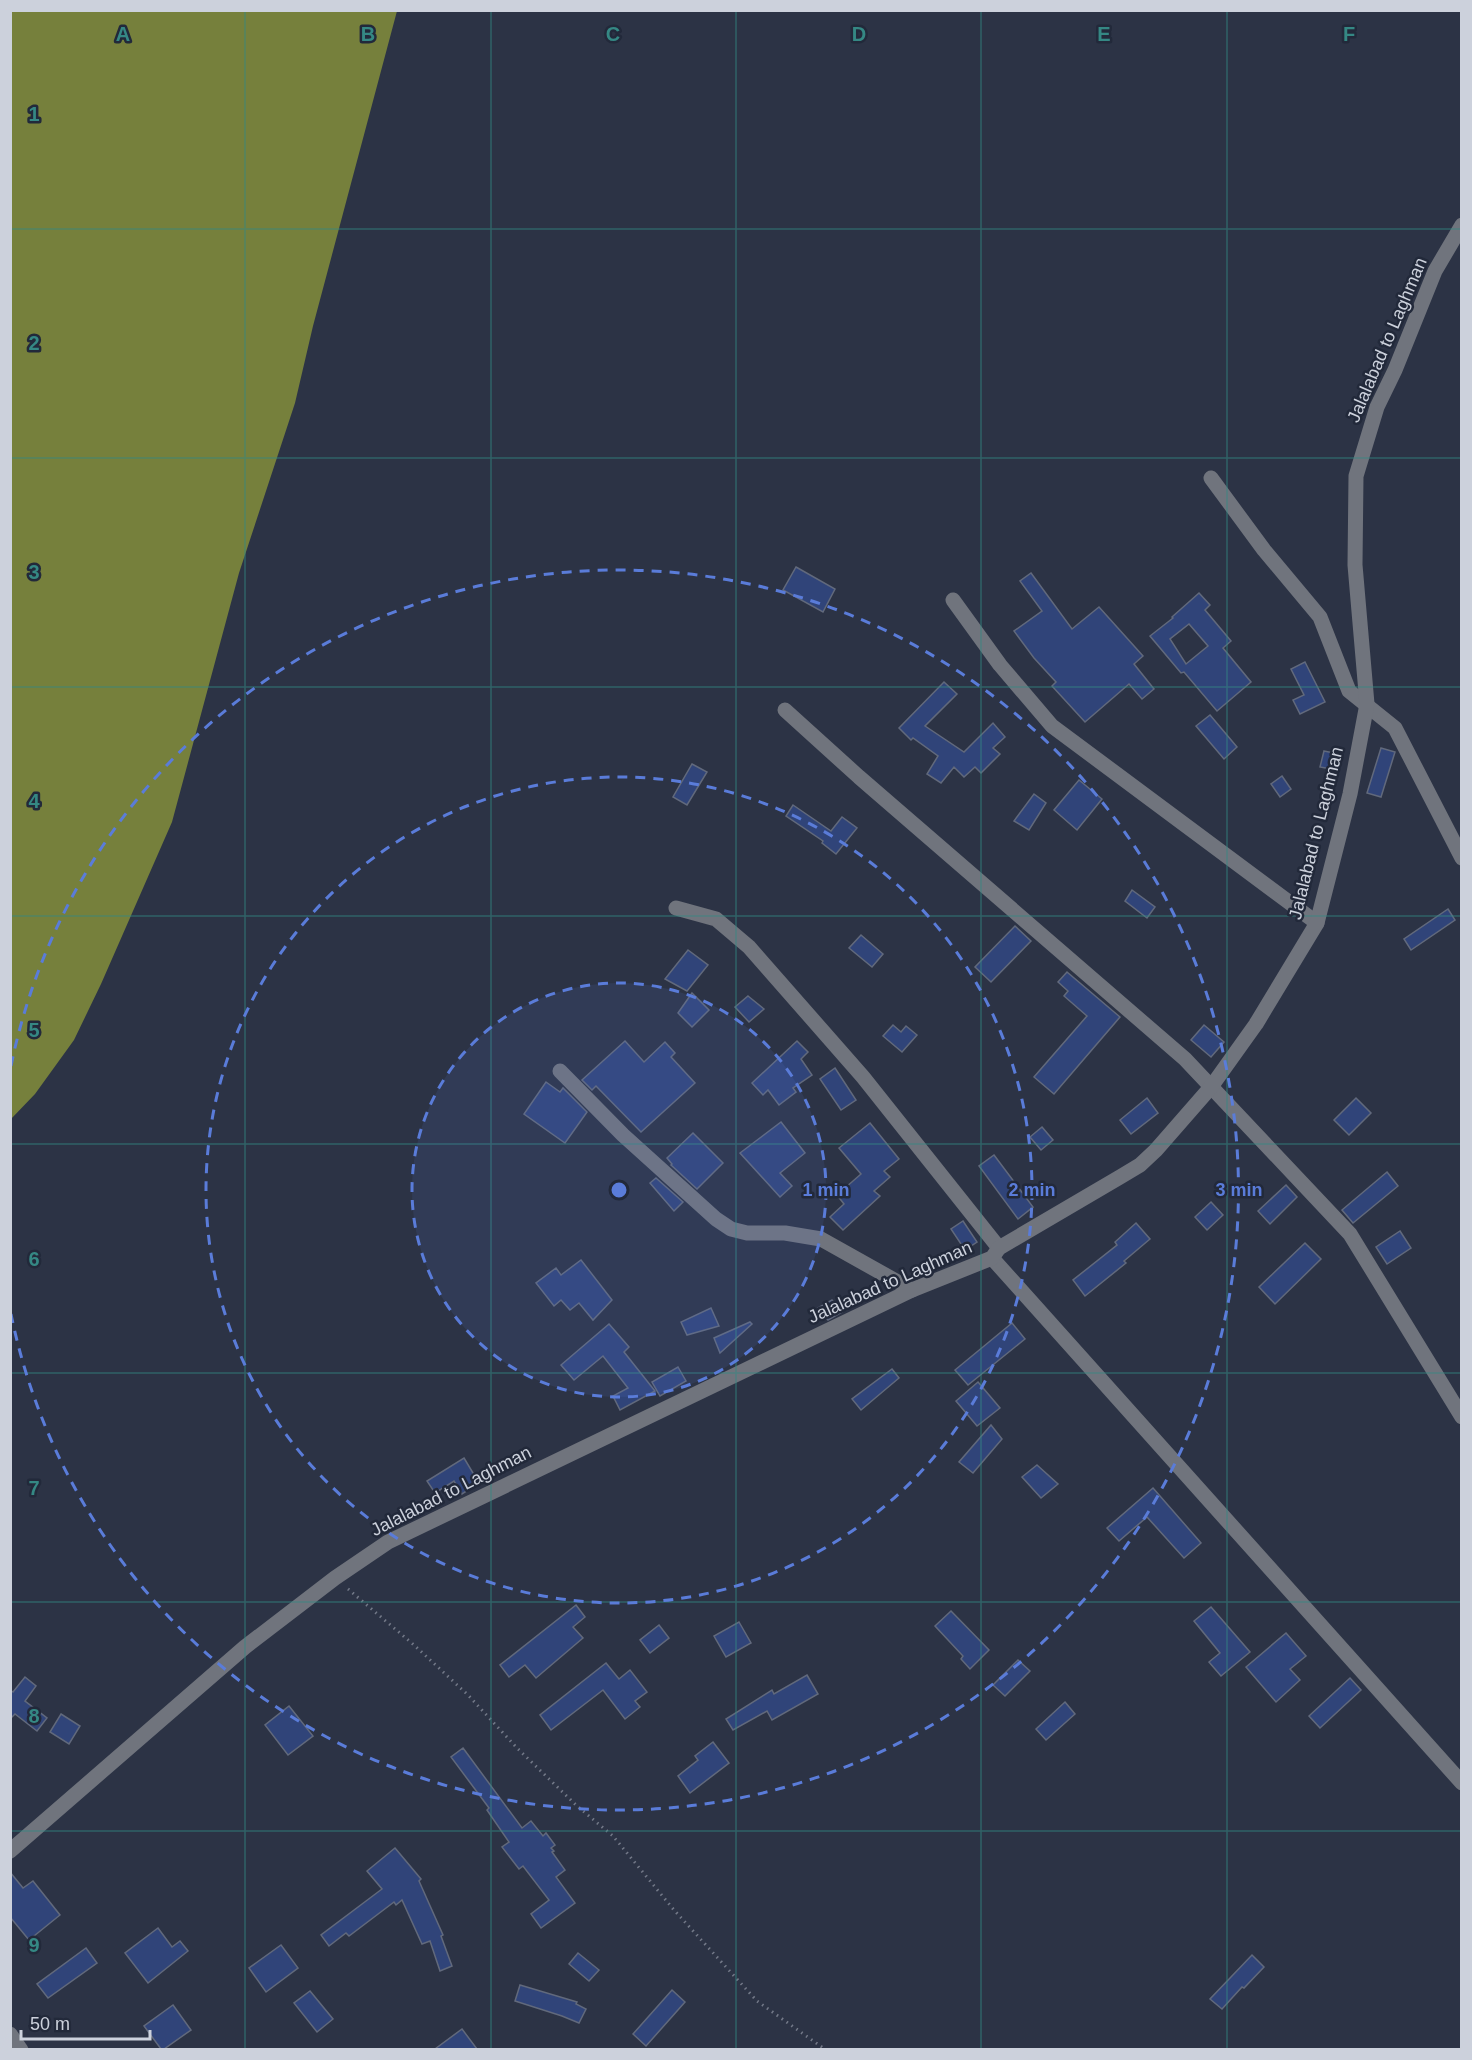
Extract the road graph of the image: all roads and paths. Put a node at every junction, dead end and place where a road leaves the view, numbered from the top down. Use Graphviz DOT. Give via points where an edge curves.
graph roads {
  1 [pos="1461,225"];
  2 [pos="1211,478"];
  3 [pos="953,600"];
  4 [pos="1367,704"];
  5 [pos="785,710"];
  6 [pos="1461,858"];
  7 [pos="676,908"];
  8 [pos="1317,922"];
  9 [pos="560,1071"];
  10 [pos="1211,1087"];
  11 [pos="995,1253"];
  12 [pos="912,1290"];
  13 [pos="1461,1417"];
  14 [pos="335,1578"];
  15 [pos="1461,1783"];
  16 [pos="10,1851"];
  17 [pos="10,2034"];
  18 [pos="21,2049"];
  19 [pos="826,2049"];
  1 -- 4 [label="street, Jalalabad to Laghman" via="1435,271 1377,407 1356,476 1355,565"];
  2 -- 4 [label="street" via="1320,617 1349,691"];
  3 -- 8 [label="street" via="1000,665 1052,726"];
  4 -- 6 [label="street" via="1395,728"];
  4 -- 8 [label="street, Jalalabad to Laghman" via="1350,794"];
  5 -- 10 [label="street" via="1185,1059"];
  7 -- 11 [label="street" via="716,918 749,947 863,1077"];
  8 -- 10 [label="street, Jalalabad to Laghman" via="1256,1024"];
  9 -- 12 [label="street" via="623,1135 731,1229 821,1239"];
  10 -- 11 [label="street, Jalalabad to Laghman" via="1140,1165"];
  10 -- 13 [label="street" via="1350,1234"];
  11 -- 12 [label="street, Jalalabad to Laghman"];
  11 -- 15 [label="street"];
  12 -- 14 [label="street, Jalalabad to Laghman" via="388,1542"];
  14 -- 16 [label="street, Jalalabad to Laghman" via="245,1647"];
  14 -- 19 [label="path" via="468,1695 516,1748 613,1836 757,2001"];
  17 -- 18 [label="street"];
}
